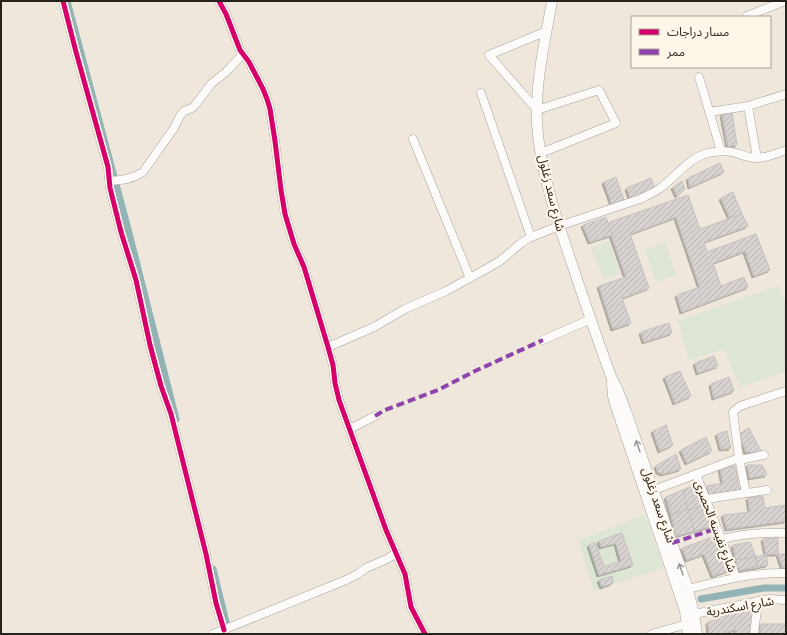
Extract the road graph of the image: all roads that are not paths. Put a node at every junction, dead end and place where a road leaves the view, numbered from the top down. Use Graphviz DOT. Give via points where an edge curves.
graph roads {
  1 [pos="63,1"];
  2 [pos="219,1"];
  3 [pos="552,1"];
  4 [pos="785,1"];
  5 [pos="746,16"];
  6 [pos="547,31"];
  7 [pos="243,54"];
  8 [pos="699,77"];
  9 [pos="481,93"];
  10 [pos="786,94"];
  11 [pos="748,106"];
  12 [pos="537,110"];
  13 [pos="709,112"];
  14 [pos="413,139"];
  15 [pos="786,150"];
  16 [pos="721,151"];
  17 [pos="541,153"];
  18 [pos="756,158"];
  19 [pos="114,181"];
  20 [pos="559,226"];
  21 [pos="530,237"];
  22 [pos="470,278"];
  23 [pos="591,319"];
  24 [pos="543,340"];
  25 [pos="328,346"];
  26 [pos="612,379"];
  27 [pos="786,391"];
  28 [pos="375,416"];
  29 [pos="350,429"];
  30 [pos="764,455"];
  31 [pos="739,458"];
  32 [pos="696,474"];
  33 [pos="654,490"];
  34 [pos="767,490"];
  35 [pos="746,493"];
  36 [pos="706,499"];
  37 [pos="786,533"];
  38 [pos="722,539"];
  39 [pos="396,553"];
  40 [pos="786,573"];
  41 [pos="736,578"];
  42 [pos="688,589"];
  43 [pos="786,600"];
  44 [pos="758,601"];
  45 [pos="694,614"];
  46 [pos="688,629"];
  47 [pos="224,630"];
  48 [pos="213,634"];
  49 [pos="424,634"];
  50 [pos="652,634"];
  51 [pos="697,634"];
  52 [pos="754,634"];
  1 -- 19 [label="street"];
  2 -- 7 [label="street"];
  3 -- 6 [label="main road, شارع سعد زغلول"];
  4 -- 5 [label="street"];
  6 -- 12 [label="main road, شارع سعد زغلول"];
  6 -- 12 [label="street" via="489,55"];
  7 -- 19 [label="street" via="192,108 184,111 143,172 129,179"];
  7 -- 25 [label="street" via="267,98 285,214"];
  8 -- 13 [label="street"];
  9 -- 21 [label="street"];
  10 -- 11 [label="street"];
  11 -- 13 [label="street"];
  11 -- 18 [label="street"];
  12 -- 17 [label="main road, شارع سعد زغلول"];
  12 -- 17 [label="street" via="599,90 616,123"];
  13 -- 16 [label="street"];
  14 -- 22 [label="street"];
  15 -- 18 [label="street"];
  16 -- 18 [label="street"];
  16 -- 20 [label="street" via="699,157 640,200"];
  17 -- 20 [label="main road, شارع سعد زغلول"];
  19 -- 47 [label="street" via="110,188 119,225 136,280 161,386 171,414"];
  20 -- 21 [label="street"];
  20 -- 23 [label="main road, شارع سعد زغلول"];
  21 -- 22 [label="street" via="500,260"];
  22 -- 25 [label="street"];
  23 -- 24 [label="street"];
  23 -- 26 [label="main road, شارع سعد زغلول"];
  25 -- 29 [label="street" via="336,390"];
  33 -- 26 [label="main road, شارع سعد زغلول, one-way" via="621,397"];
  26 -- 46 [label="main road, شارع سعد زغلول" via="615,404 680,594"];
  27 -- 31 [label="street" via="740,406 733,412"];
  28 -- 29 [label="street"];
  29 -- 39 [label="street"];
  30 -- 31 [label="street"];
  31 -- 32 [label="street"];
  31 -- 35 [label="street"];
  32 -- 33 [label="street"];
  32 -- 36 [label="street, شارع نفيسه الحصرى"];
  42 -- 33 [label="main road, شارع سعد زغلول, one-way"];
  34 -- 35 [label="street"];
  35 -- 36 [label="street"];
  36 -- 38 [label="street, شارع نفيسه الحصرى"];
  37 -- 38 [label="street" via="768,532"];
  38 -- 41 [label="street, شارع نفيسه الحصرى"];
  39 -- 47 [label="street" via="315,594"];
  39 -- 49 [label="street" via="406,574 411,606"];
  40 -- 41 [label="street" via="771,572"];
  41 -- 42 [label="street"];
  42 -- 45 [label="main road, شارع سعد زغلول"];
  43 -- 44 [label="street, شارع اسكندرية"];
  44 -- 45 [label="street, شارع اسكندرية"];
  44 -- 52 [label="street"];
  45 -- 51 [label="main road, شارع سعد زغلول"];
  46 -- 50 [label="street"];
  47 -- 48 [label="street"];
}
